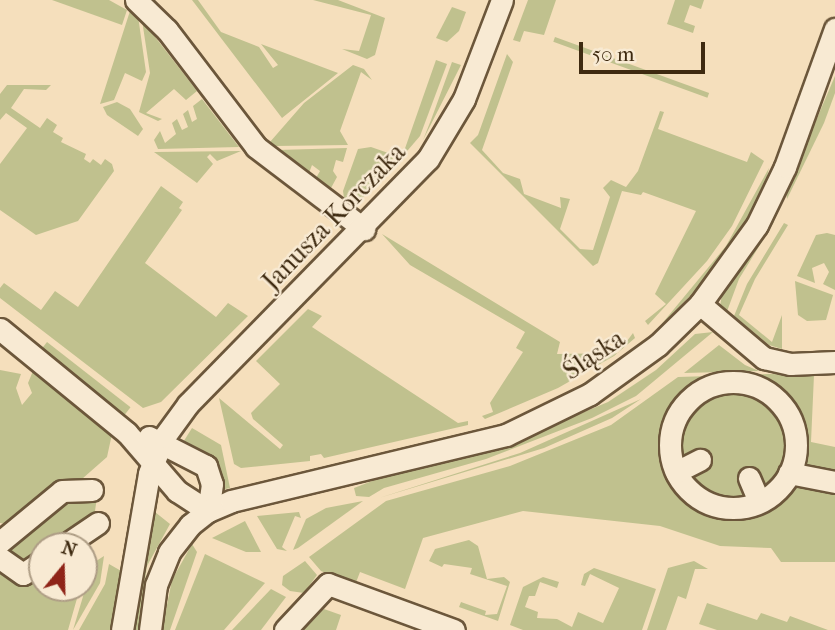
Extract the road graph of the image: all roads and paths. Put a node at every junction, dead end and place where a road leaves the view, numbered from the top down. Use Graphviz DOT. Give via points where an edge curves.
graph roads {
  1 [pos="136,0"];
  2 [pos="502,0"];
  3 [pos="835,29"];
  4 [pos="835,61"];
  5 [pos="809,105"];
  6 [pos="363,229"];
  7 [pos="700,304"];
  8 [pos="0,329"];
  9 [pos="835,362"];
  10 [pos="82,394"];
  11 [pos="161,442"];
  12 [pos="699,460"];
  13 [pos="152,462"];
  14 [pos="676,472"];
  15 [pos="789,473"];
  16 [pos="749,478"];
  17 [pos="835,482"];
  18 [pos="92,490"];
  19 [pos="759,502"];
  20 [pos="208,511"];
  21 [pos="98,523"];
  22 [pos="85,532"];
  23 [pos="0,542"];
  24 [pos="0,558"];
  25 [pos="28,571"];
  26 [pos="122,630"];
  27 [pos="150,630"];
  28 [pos="285,630"];
  29 [pos="454,630"];
  1 -- 6 [label="street" via="167,30 256,147"];
  2 -- 6 [label="street, Janusza Korczaka" via="464,99 443,138"];
  3 -- 5 [label="street, Śląska"];
  4 -- 5 [label="street"];
  5 -- 7 [label="street, Śląska" via="757,225"];
  6 -- 11 [label="street, Janusza Korczaka" via="188,404"];
  7 -- 9 [label="street" via="764,358 790,364"];
  7 -- 20 [label="street, Śląska" via="622,373 528,426 459,449 231,501"];
  8 -- 10 [label="street"];
  10 -- 11 [label="street"];
  10 -- 13 [label="street" via="130,435"];
  11 -- 13 [label="street, Janusza Korczaka"];
  11 -- 20 [label="street" via="206,466 212,484"];
  12 -- 14 [label="street"];
  13 -- 20 [label="street" via="177,491"];
  13 -- 26 [label="street, Janusza Korczaka"];
  14 -- 15 [label="street" via="670,444 681,409 703,390 732,382 761,389 784,408 795,444"];
  14 -- 19 [label="street" via="688,489 712,504 732,507"];
  15 -- 17 [label="street"];
  15 -- 19 [label="street"];
  16 -- 19 [label="street"];
  18 -- 23 [label="street" via="62,491"];
  20 -- 27 [label="street" via="169,552 156,585"];
  21 -- 22 [label="street"];
  24 -- 25 [label="street" via="23,574"];
  28 -- 29 [label="street" via="328,584"];
}
